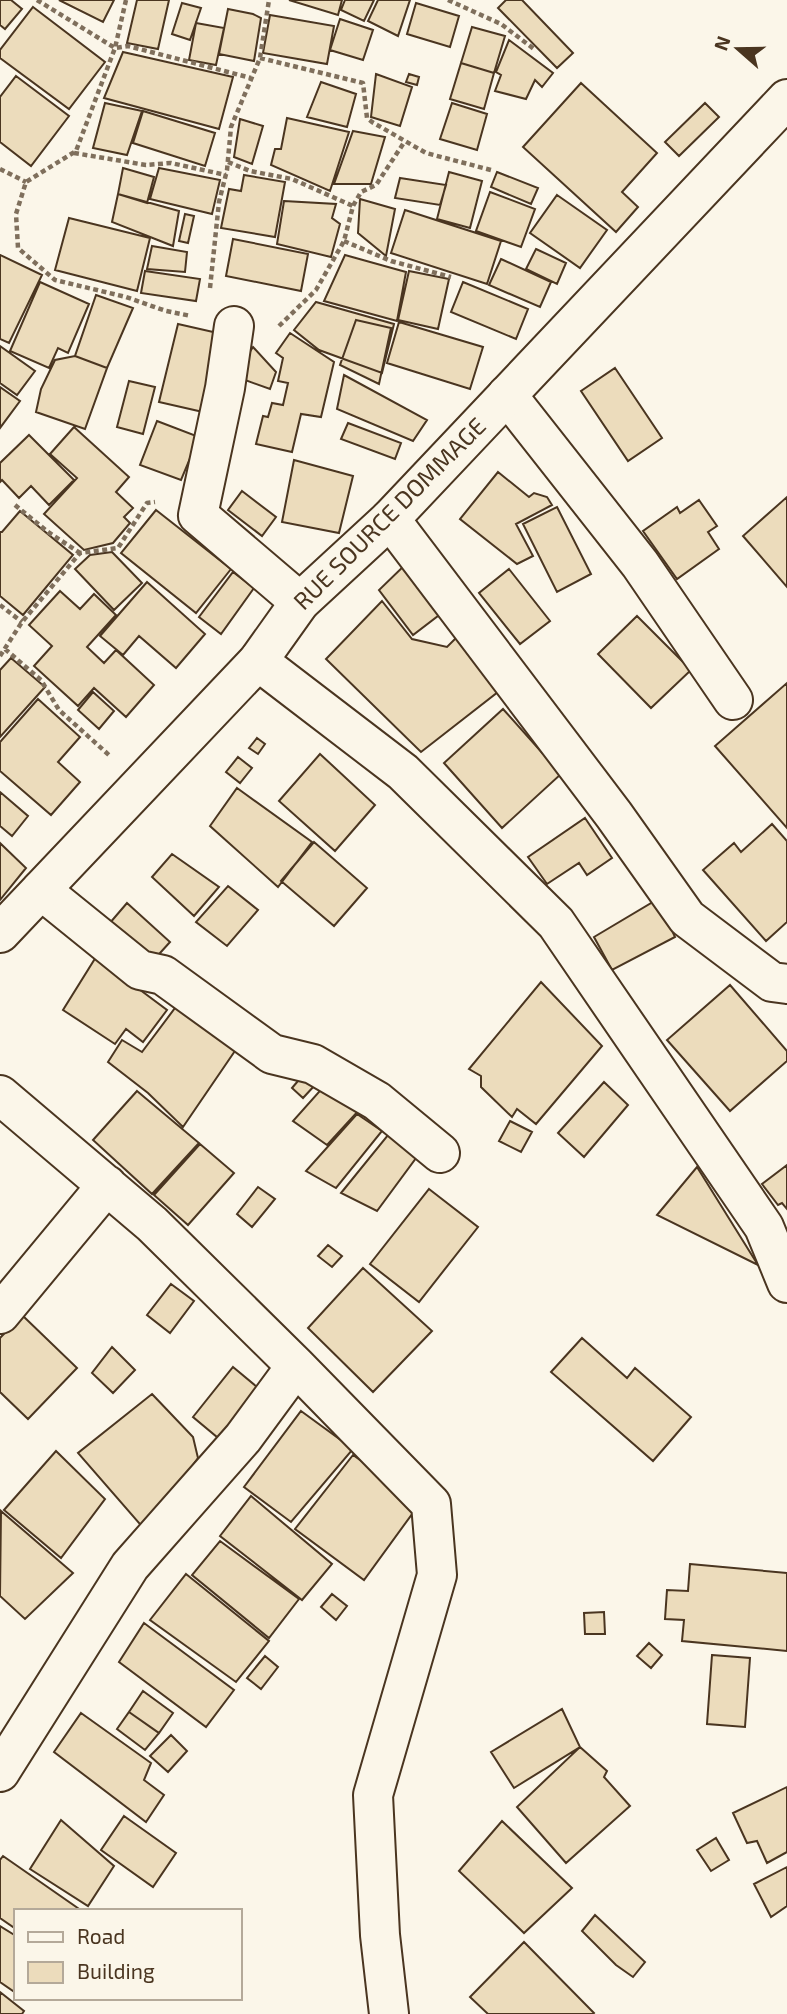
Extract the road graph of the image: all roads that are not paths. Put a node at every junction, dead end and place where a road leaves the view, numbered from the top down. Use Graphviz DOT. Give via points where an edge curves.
graph roads {
  1 [pos="787,99"];
  2 [pos="220,323"];
  3 [pos="507,395"];
  4 [pos="390,519"];
  5 [pos="300,602"];
  6 [pos="258,661"];
  7 [pos="733,700"];
  8 [pos="40,890"];
  9 [pos="0,933"];
  10 [pos="787,984"];
  11 [pos="0,1095"];
  12 [pos="440,1153"];
  13 [pos="107,1185"];
  14 [pos="787,1283"];
  15 [pos="0,1314"];
  16 [pos="296,1366"];
  17 [pos="0,1772"];
  18 [pos="389,2014"];
  1 -- 3 [label="street, RUE SOURCE DOMMAGE"];
  2 -- 5 [label="street" via="225,388 198,515"];
  3 -- 4 [label="street, RUE SOURCE DOMMAGE"];
  3 -- 7 [label="street" via="640,564"];
  4 -- 5 [label="street, RUE SOURCE DOMMAGE"];
  4 -- 10 [label="street" via="687,918 772,982"];
  5 -- 6 [label="street, RUE SOURCE DOMMAGE"];
  6 -- 8 [label="street, RUE SOURCE DOMMAGE"];
  6 -- 14 [label="street" via="402,772 556,923 764,1227"];
  8 -- 9 [label="street, RUE SOURCE DOMMAGE"];
  8 -- 12 [label="street" via="140,970 163,975 272,1054 313,1064 377,1101"];
  11 -- 13 [label="street"];
  13 -- 15 [label="street"];
  13 -- 16 [label="street"];
  16 -- 17 [label="street" via="243,1438 130,1566"];
  16 -- 18 [label="street" via="431,1504 437,1575 373,1795"];
}
